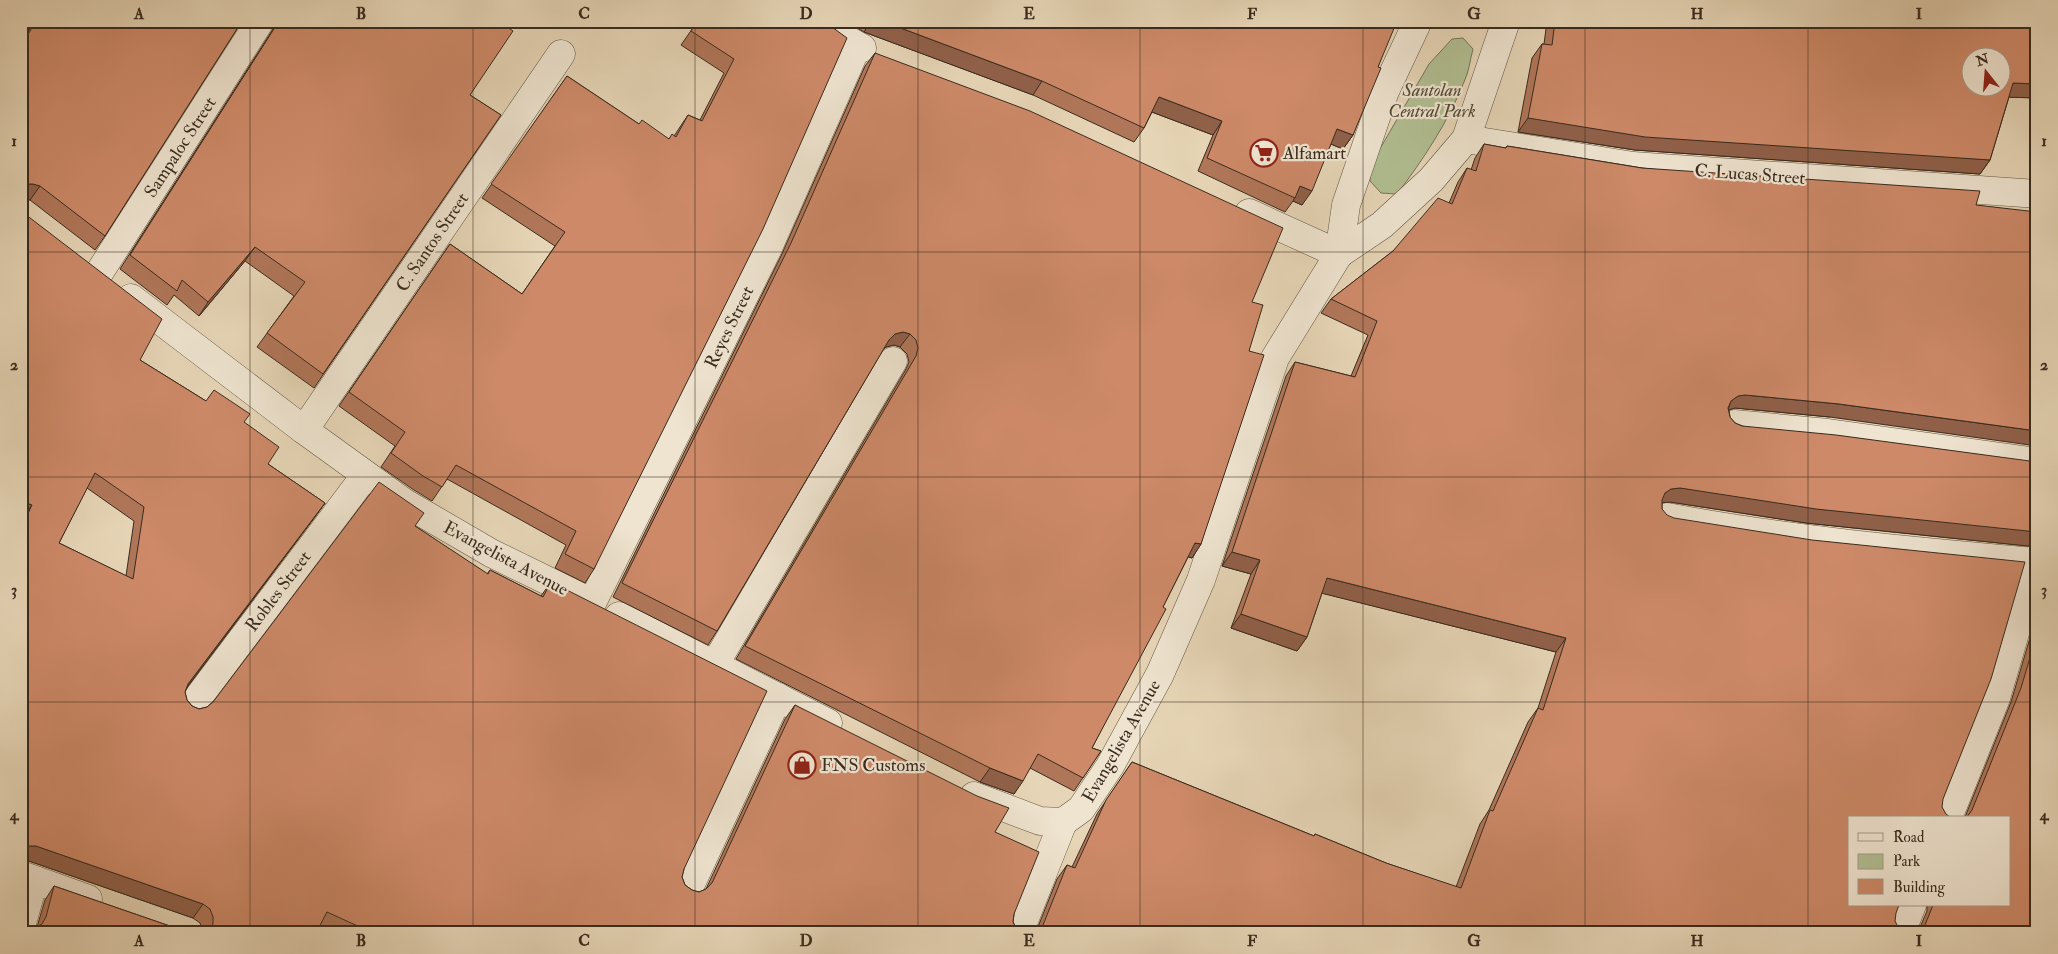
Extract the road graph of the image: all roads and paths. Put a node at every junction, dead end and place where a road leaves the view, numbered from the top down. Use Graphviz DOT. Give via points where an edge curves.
graph roads {
  1 [pos="260,21"];
  2 [pos="834,21"];
  3 [pos="1418,21"];
  4 [pos="1506,21"];
  5 [pos="857,46"];
  6 [pos="561,54"];
  7 [pos="884,56"];
  8 [pos="1466,138"];
  9 [pos="2037,194"];
  10 [pos="1223,200"];
  11 [pos="1338,254"];
  12 [pos="76,255"];
  13 [pos="99,273"];
  14 [pos="893,361"];
  15 [pos="1734,424"];
  16 [pos="304,430"];
  17 [pos="2037,462"];
  18 [pos="365,476"];
  19 [pos="1666,517"];
  20 [pos="2036,560"];
  21 [pos="592,603"];
  22 [pos="716,664"];
  23 [pos="778,697"];
  24 [pos="191,707"];
  25 [pos="854,736"];
  26 [pos="948,783"];
  27 [pos="1949,816"];
  28 [pos="1063,822"];
  29 [pos="28,878"];
  30 [pos="688,890"];
  31 [pos="1912,906"];
  32 [pos="115,908"];
  33 [pos="21,927"];
  34 [pos="1020,933"];
  35 [pos="1901,933"];
  1 -- 13 [label="street, Sampaloc Street"];
  2 -- 5 [label="street" via="832,28 835,33"];
  3 -- 11 [label="street, Evangelista Avenue" via="1385,91 1346,205"];
  4 -- 8 [label="street, Evangelista Avenue"];
  5 -- 7 [label="street"];
  5 -- 21 [label="street, Reyes Street" via="767,250"];
  6 -- 16 [label="street, C. Santos Street"];
  8 -- 9 [label="street, C. Lucas Street" via="1633,166"];
  8 -- 11 [label="street, Evangelista Avenue" via="1431,180 1382,225"];
  10 -- 11 [label="street"];
  11 -- 28 [label="street, Evangelista Avenue" via="1275,358 1201,580 1163,666 1110,766 1081,810"];
  12 -- 13 [label="street, Evangelista Avenue"];
  13 -- 16 [label="street, Evangelista Avenue"];
  14 -- 22 [label="street"];
  15 -- 17 [label="street" via="1828,433"];
  16 -- 18 [label="street, Evangelista Avenue"];
  18 -- 21 [label="street, Evangelista Avenue" via="491,552"];
  18 -- 24 [label="street, Robles Street"];
  19 -- 20 [label="street" via="1890,548"];
  20 -- 27 [label="street" via="1996,698"];
  21 -- 22 [label="street, Evangelista Avenue"];
  22 -- 23 [label="street, Evangelista Avenue"];
  23 -- 25 [label="street, Evangelista Avenue"];
  23 -- 30 [label="street"];
  26 -- 28 [label="street" via="1017,814 1040,821"];
  28 -- 34 [label="street"];
  29 -- 32 [label="street"];
  29 -- 33 [label="street"];
  31 -- 35 [label="street"];
}
